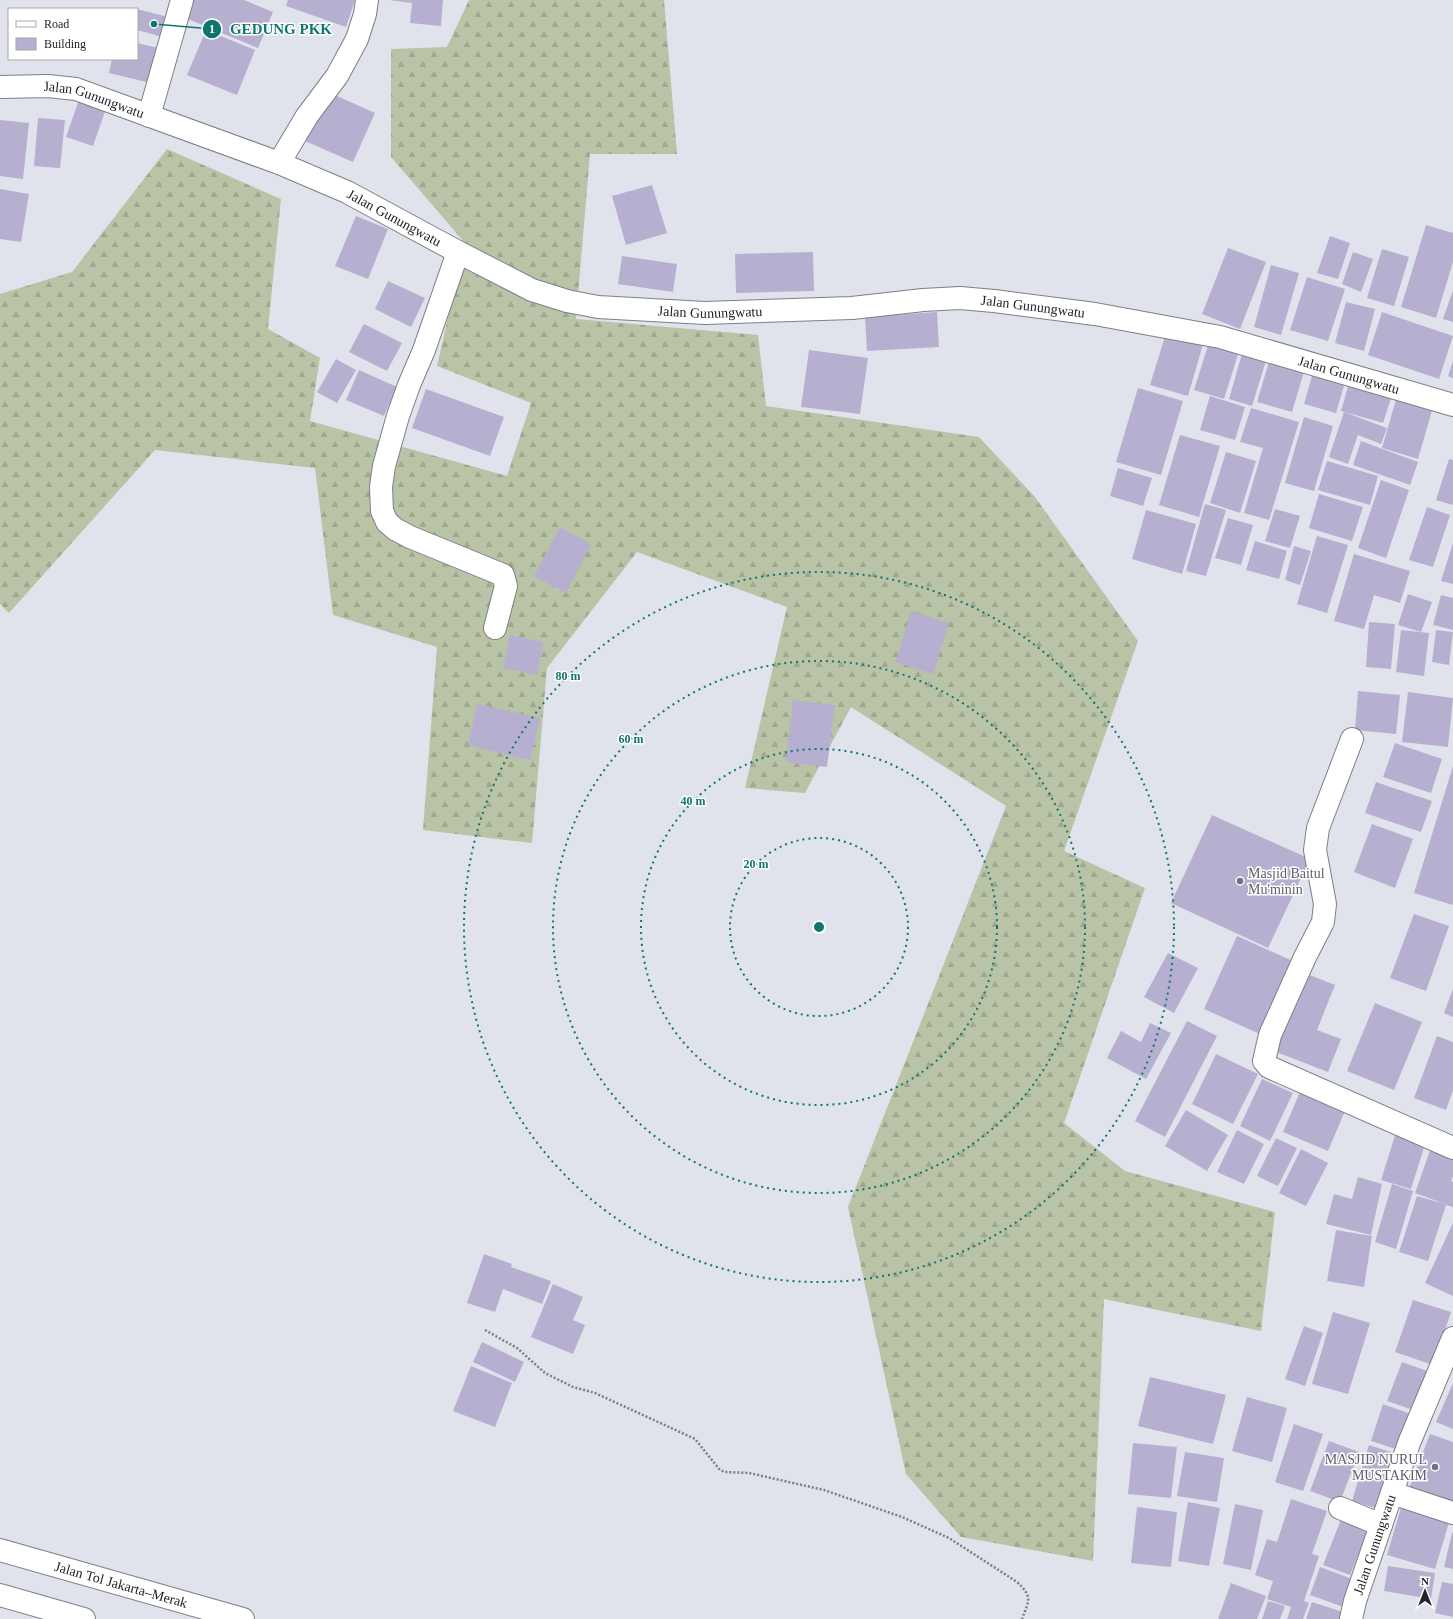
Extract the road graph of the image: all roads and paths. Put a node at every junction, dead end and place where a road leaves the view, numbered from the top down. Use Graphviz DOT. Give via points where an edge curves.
graph roads {
  1 [pos="182,0"];
  2 [pos="367,0"];
  3 [pos="0,87"];
  4 [pos="149,116"];
  5 [pos="279,163"];
  6 [pos="458,252"];
  7 [pos="1453,405"];
  8 [pos="495,628"];
  9 [pos="1352,739"];
  10 [pos="1453,1148"];
  11 [pos="485,1330"];
  12 [pos="1453,1338"];
  13 [pos="1392,1493"];
  14 [pos="1340,1508"];
  15 [pos="1453,1513"];
  16 [pos="1381,1524"];
  17 [pos="0,1550"];
  18 [pos="0,1595"];
  19 [pos="84,1619"];
  20 [pos="243,1619"];
  21 [pos="1022,1619"];
  22 [pos="1351,1619"];
  1 -- 4 [label="main road"];
  2 -- 5 [label="main road" via="356,39 337,76 307,116"];
  3 -- 4 [label="main road, Jalan Gunungwatu" via="48,86 76,89"];
  4 -- 5 [label="main road, Jalan Gunungwatu"];
  5 -- 6 [label="main road, Jalan Gunungwatu" via="347,192"];
  6 -- 7 [label="main road, Jalan Gunungwatu" via="532,290 598,307 713,313 852,308 960,298 994,300 1095,314 1220,337"];
  6 -- 8 [label="main road" via="398,416 384,466 381,487 382,511 395,529 503,576 506,586"];
  9 -- 10 [label="main road" via="1318,828 1314,850 1325,904 1323,922 1270,1035 1264,1061 1269,1067"];
  11 -- 21 [label="path" via="517,1348 545,1373 695,1439 720,1470 749,1473 824,1490 902,1517 949,1538 1017,1582 1026,1591 1028,1597"];
  12 -- 13 [label="main road, Jalan Gunungwatu" via="1409,1443"];
  13 -- 15 [label="main road"];
  13 -- 16 [label="main road, Jalan Gunungwatu"];
  14 -- 16 [label="main road"];
  16 -- 22 [label="main road, Jalan Gunungwatu"];
  17 -- 20 [label="main road, Jalan Tol Jakarta–Merak"];
  18 -- 19 [label="main road"];
}
